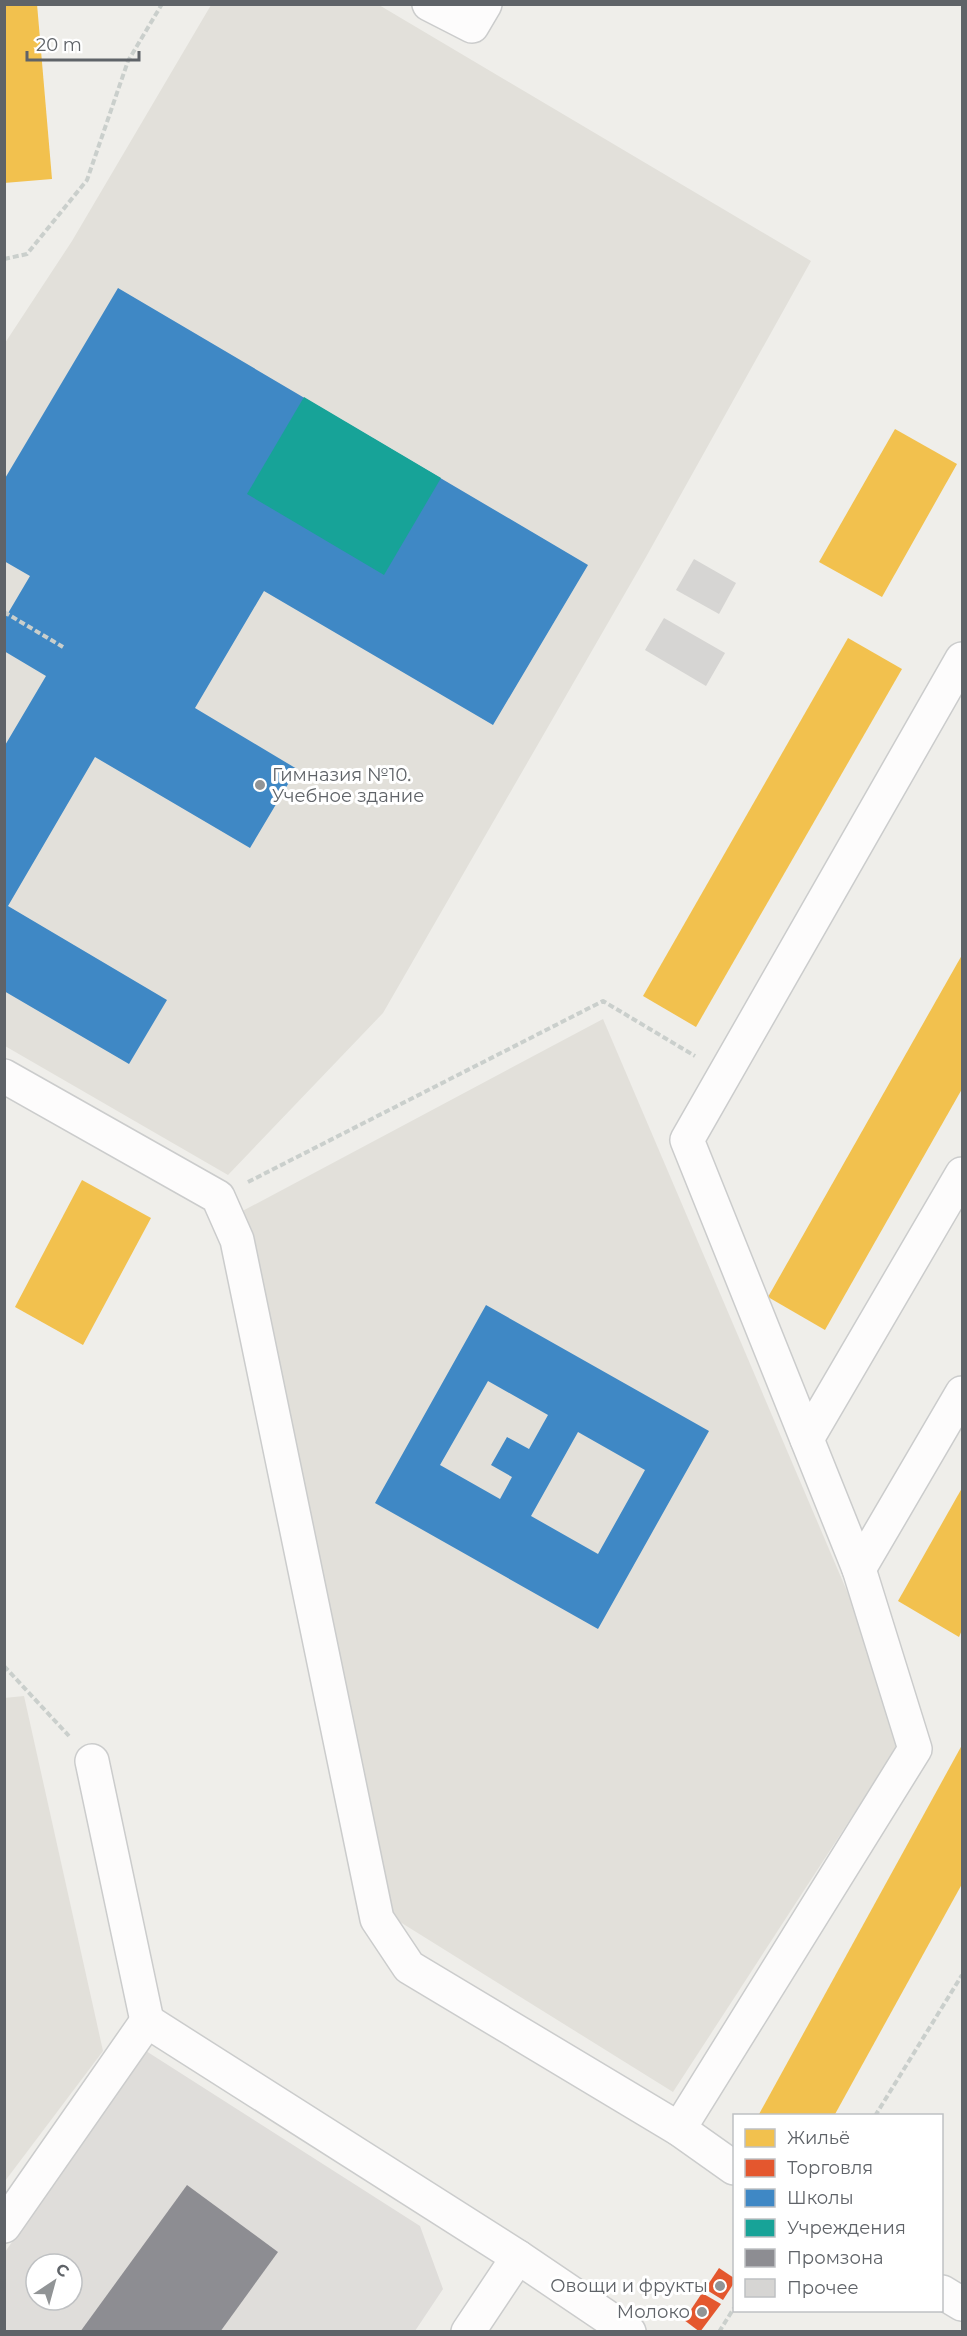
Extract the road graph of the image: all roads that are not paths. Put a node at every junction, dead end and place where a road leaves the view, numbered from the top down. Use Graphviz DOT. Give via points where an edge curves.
graph roads {
  1 [pos="429,4"];
  2 [pos="485,4"];
  3 [pos="963,658"];
  4 [pos="4,1076"];
  5 [pos="963,1174"];
  6 [pos="963,1394"];
  7 [pos="807,1439"];
  8 [pos="859,1569"];
  9 [pos="92,1761"];
  10 [pos="147,2021"];
  11 [pos="679,2129"];
  12 [pos="733,2167"];
  13 [pos="4,2226"];
  14 [pos="518,2257"];
  15 [pos="943,2293"];
  16 [pos="963,2304"];
  17 [pos="468,2331"];
  18 [pos="628,2331"];
  1 -- 2 [label="lane" via="472,26"];
  3 -- 7 [label="lane" via="687,1140"];
  4 -- 11 [label="lane" via="218,1197 237,1240 377,1919 409,1967"];
  5 -- 7 [label="lane"];
  6 -- 8 [label="lane"];
  7 -- 8 [label="lane"];
  8 -- 11 [label="lane" via="915,1749"];
  9 -- 10 [label="lane"];
  10 -- 13 [label="lane"];
  10 -- 14 [label="lane"];
  11 -- 12 [label="lane"];
  14 -- 17 [label="lane"];
  14 -- 18 [label="lane"];
  15 -- 16 [label="lane"];
}
